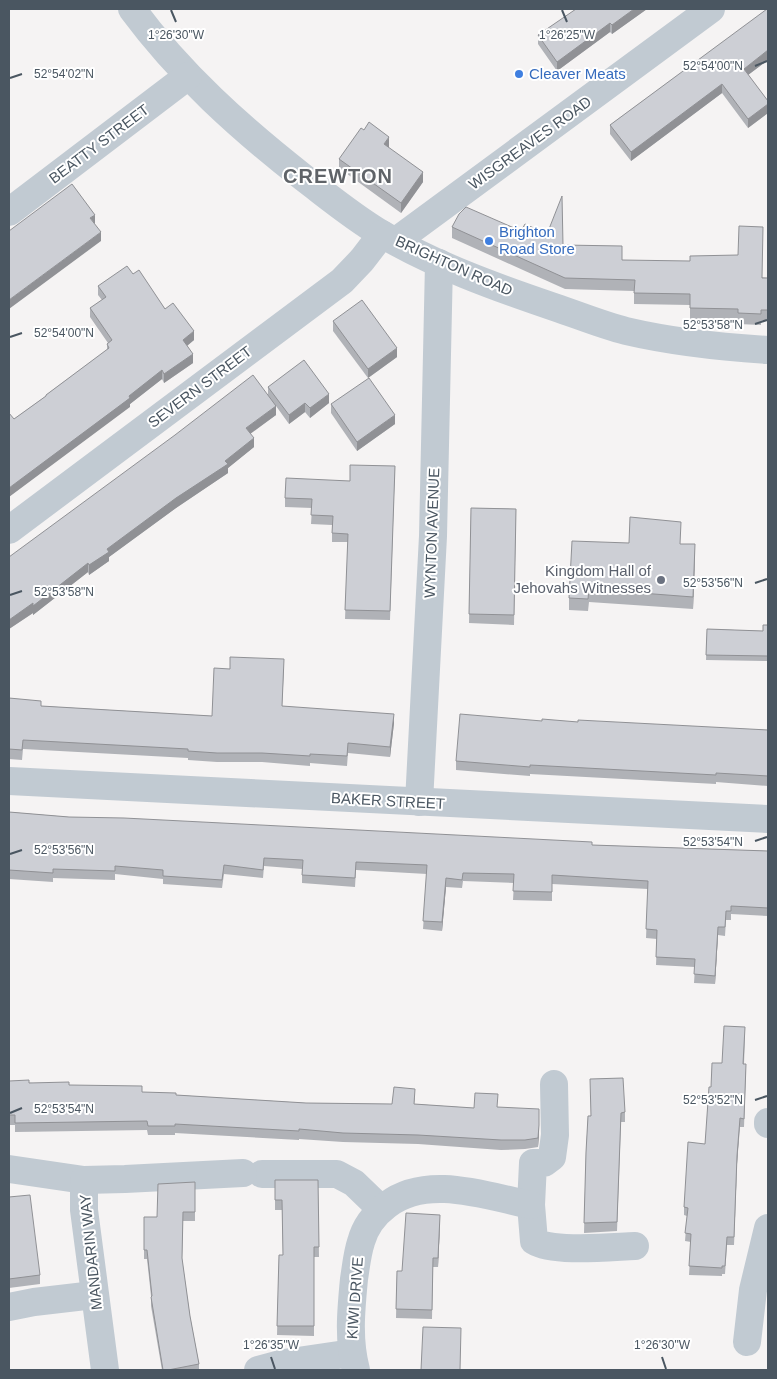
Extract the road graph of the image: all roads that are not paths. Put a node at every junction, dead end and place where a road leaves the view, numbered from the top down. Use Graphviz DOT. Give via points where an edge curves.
graph roads {
  1 [pos="132,9"];
  2 [pos="711,9"];
  3 [pos="188,76"];
  4 [pos="9,212"];
  5 [pos="389,238"];
  6 [pos="439,263"];
  7 [pos="768,350"];
  8 [pos="9,530"];
  9 [pos="9,782"];
  10 [pos="419,802"];
  11 [pos="768,819"];
  12 [pos="554,1084"];
  13 [pos="9,1169"];
  14 [pos="84,1180"];
  15 [pos="531,1205"];
  16 [pos="381,1209"];
  17 [pos="768,1228"];
  18 [pos="634,1246"];
  19 [pos="94,1295"];
  20 [pos="9,1307"];
  21 [pos="747,1342"];
  22 [pos="354,1362"];
  23 [pos="105,1370"];
  24 [pos="258,1370"];
  1 -- 3 [label="street, BRIGHTON ROAD"];
  2 -- 5 [label="street, WISGREAVES ROAD"];
  3 -- 4 [label="street, BEATTY STREET"];
  3 -- 5 [label="street, BRIGHTON ROAD" via="279,159 352,216"];
  5 -- 6 [label="street, BRIGHTON ROAD"];
  5 -- 8 [label="street, SEVERN STREET" via="342,281"];
  6 -- 7 [label="street, BRIGHTON ROAD" via="529,299 624,331 708,346"];
  6 -- 10 [label="street, WYNTON AVENUE" via="433,536"];
  9 -- 10 [label="street, BAKER STREET"];
  10 -- 11 [label="street, BAKER STREET"];
  12 -- 15 [label="street" via="552,1157 533,1163"];
  13 -- 14 [label="street, MANDARIN WAY"];
  14 -- 16 [label="street" via="337,1174 354,1183"];
  14 -- 19 [label="street, MANDARIN WAY" via="84,1210"];
  15 -- 16 [label="street, KIWI DRIVE" via="443,1188 407,1193"];
  15 -- 18 [label="street" via="534,1241 539,1245 560,1248"];
  16 -- 22 [label="street, KIWI DRIVE" via="361,1240 357,1258 350,1325"];
  17 -- 21 [label="street" via="754,1290"];
  19 -- 20 [label="street"];
  19 -- 23 [label="street, MANDARIN WAY"];
  22 -- 24 [label="street" via="284,1363"];
}
